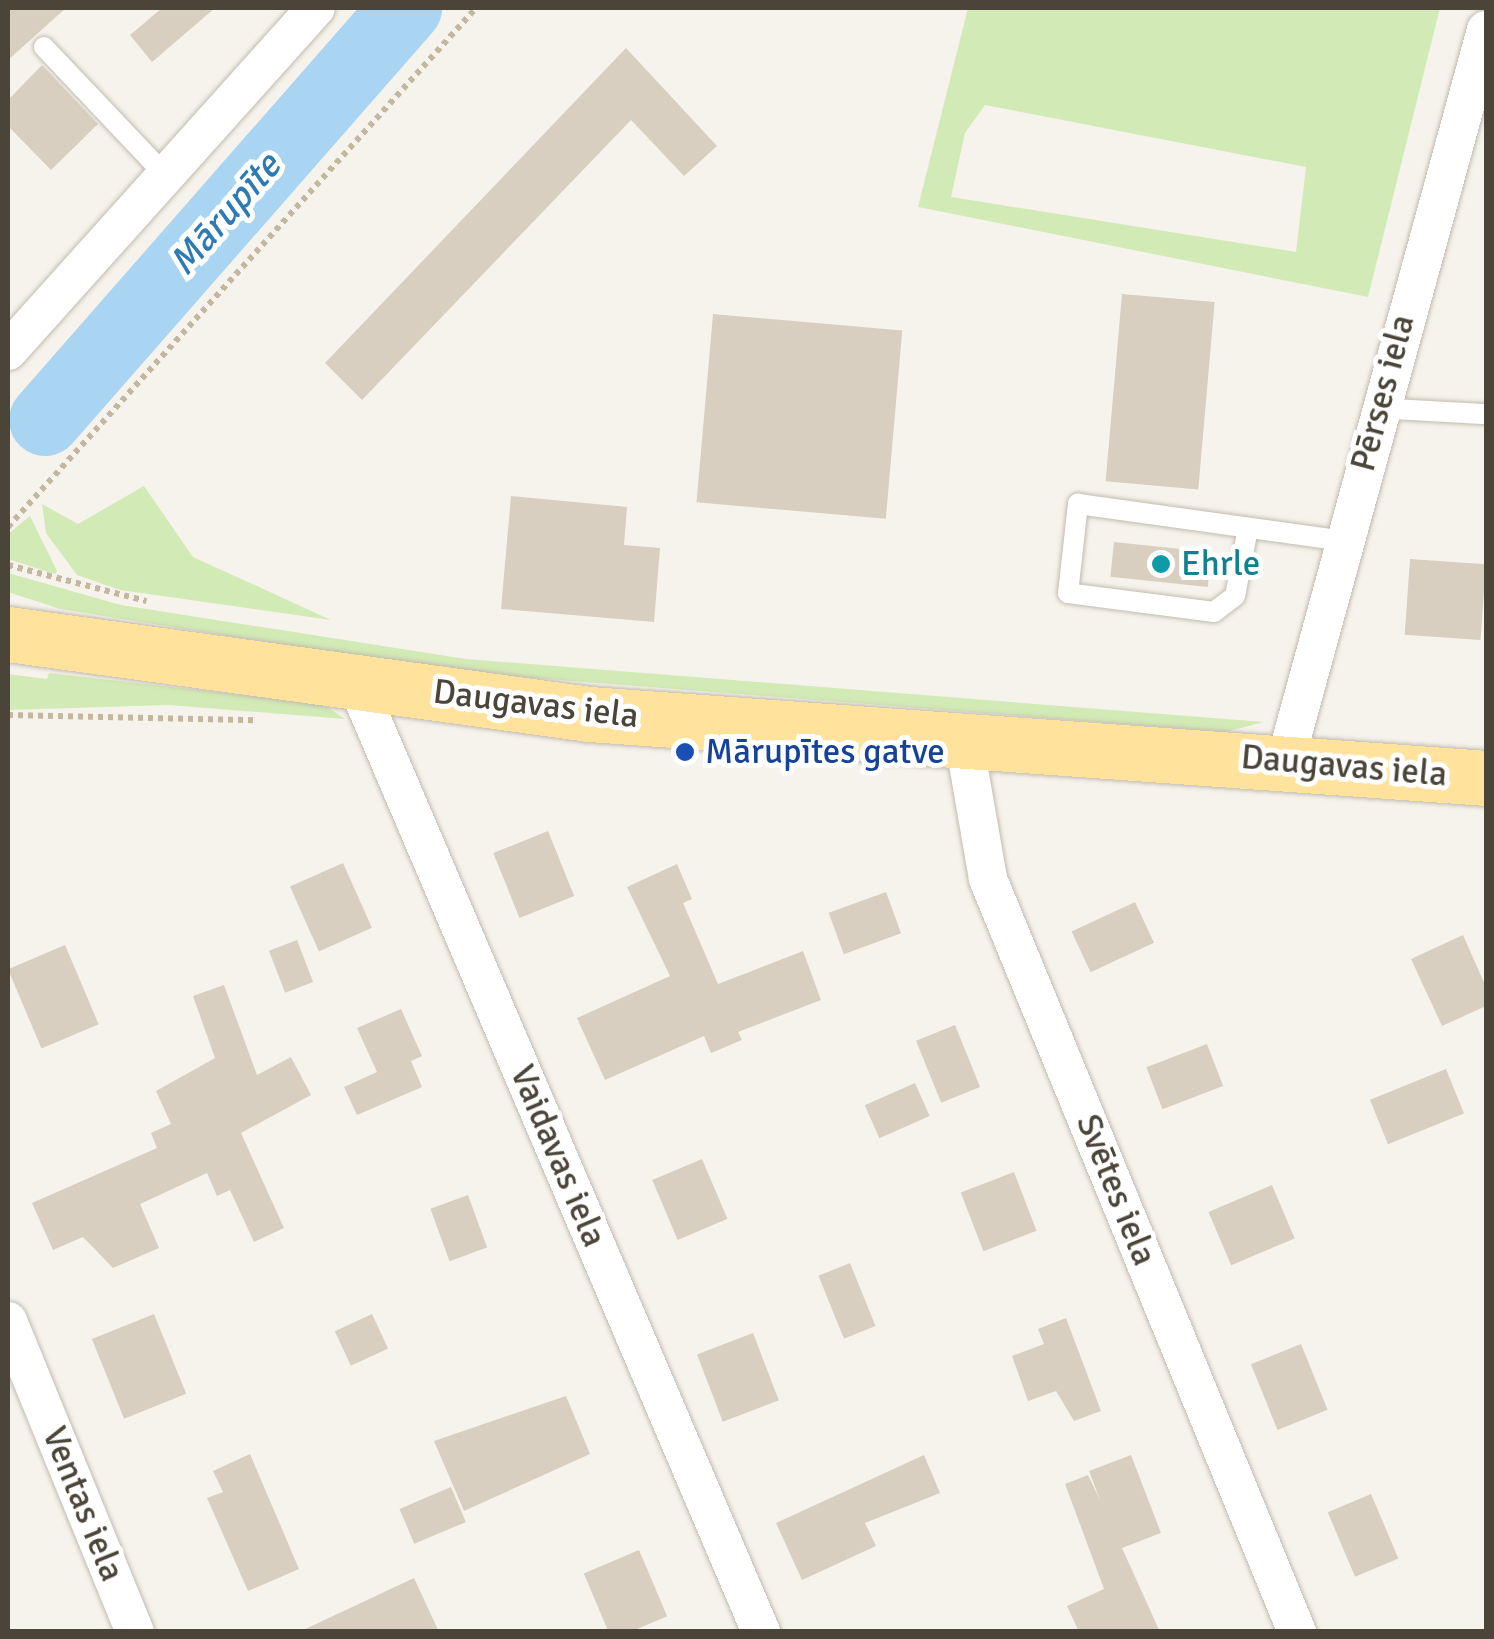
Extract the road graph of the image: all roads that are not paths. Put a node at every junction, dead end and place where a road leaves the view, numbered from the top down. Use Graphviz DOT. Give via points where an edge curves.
graph roads {
  1 [pos="316,8"];
  2 [pos="1486,30"];
  3 [pos="44,47"];
  4 [pos="163,173"];
  5 [pos="8,352"];
  6 [pos="1377,408"];
  7 [pos="1486,414"];
  8 [pos="1248,528"];
  9 [pos="1344,541"];
  10 [pos="8,634"];
  11 [pos="355,680"];
  12 [pos="964,742"];
  13 [pos="1286,759"];
  14 [pos="1486,778"];
  15 [pos="8,1321"];
  16 [pos="135,1632"];
  17 [pos="761,1632"];
  18 [pos="1298,1632"];
  1 -- 4 [label="street"];
  2 -- 6 [label="street, Pērses iela"];
  3 -- 4 [label="lane"];
  4 -- 5 [label="street"];
  6 -- 7 [label="lane"];
  6 -- 9 [label="street, Pērses iela"];
  8 -- 8 [label="lane" via="1078,504 1068,593 1214,612 1235,596"];
  8 -- 9 [label="lane"];
  9 -- 13 [label="street, Pērses iela"];
  10 -- 11 [label="main road, Daugavas iela"];
  11 -- 12 [label="main road, Daugavas iela" via="589,714"];
  11 -- 17 [label="street, Vaidavas iela"];
  12 -- 13 [label="main road, Daugavas iela"];
  12 -- 18 [label="street, Svētes iela" via="988,879"];
  13 -- 14 [label="main road, Daugavas iela"];
  15 -- 16 [label="street, Ventas iela"];
}
